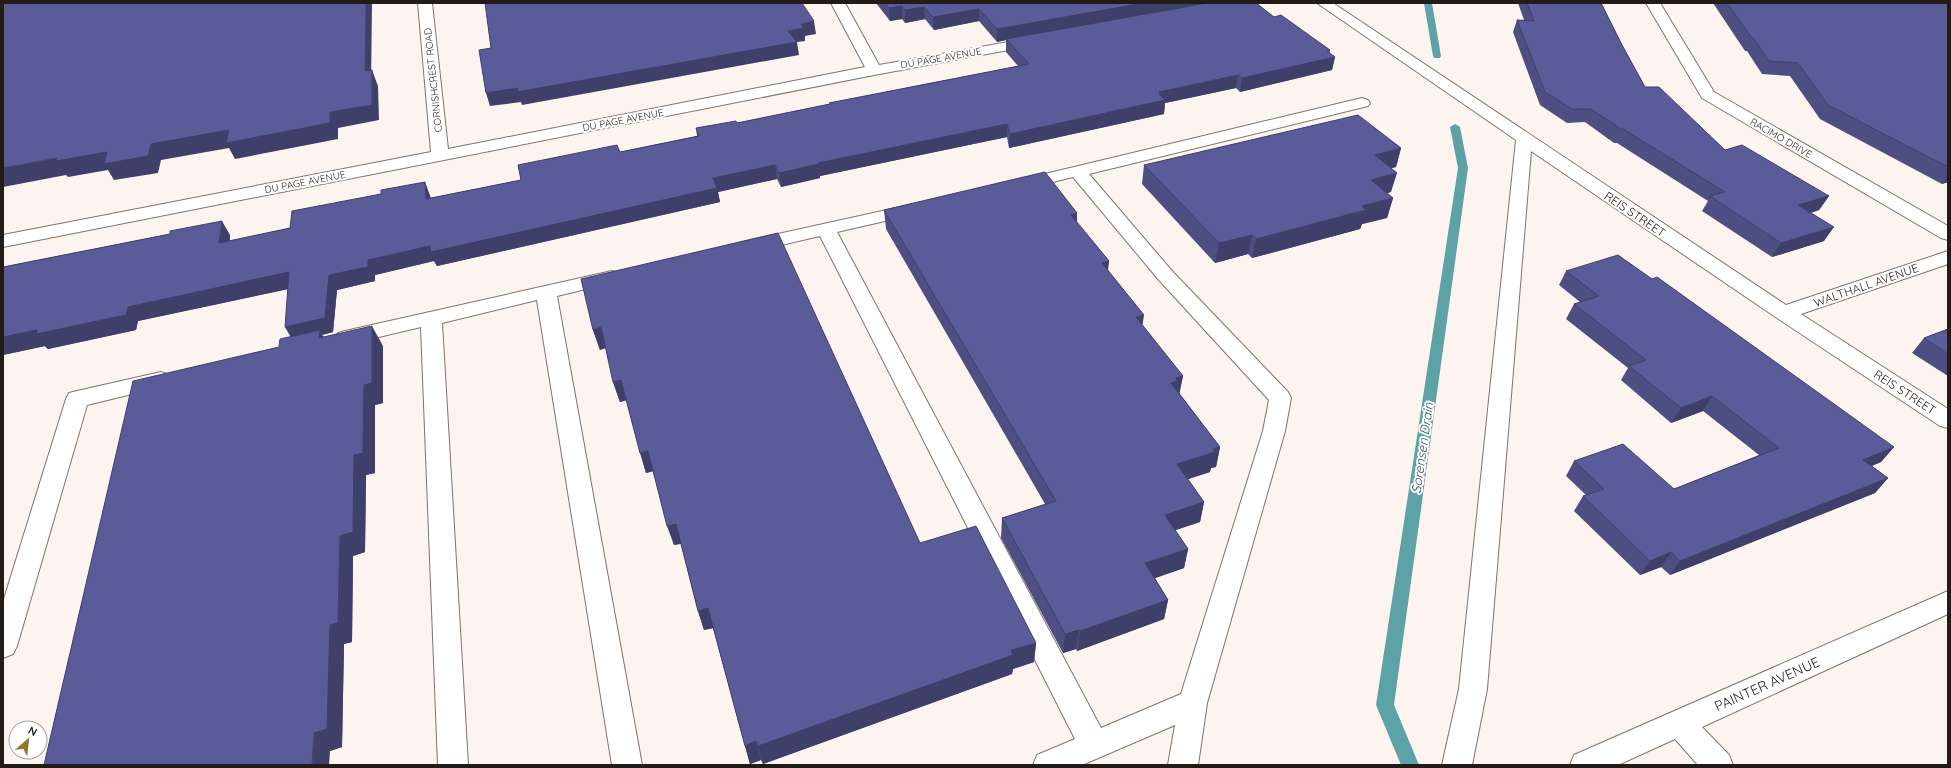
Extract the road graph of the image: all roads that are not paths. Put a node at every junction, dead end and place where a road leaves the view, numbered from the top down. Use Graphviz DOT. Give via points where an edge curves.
graph roads {
  1 [pos="425,3"];
  2 [pos="838,3"];
  3 [pos="1324,3"];
  4 [pos="1654,3"];
  5 [pos="1055,37"];
  6 [pos="874,70"];
  7 [pos="1362,103"];
  8 [pos="1524,139"];
  9 [pos="440,156"];
  10 [pos="1078,172"];
  11 [pos="1002,189"];
  12 [pos="933,205"];
  13 [pos="826,229"];
  14 [pos="1948,234"];
  15 [pos="3,241"];
  16 [pos="732,250"];
  17 [pos="1948,257"];
  18 [pos="631,273"];
  19 [pos="546,292"];
  20 [pos="1784,313"];
  21 [pos="431,319"];
  22 [pos="331,342"];
  23 [pos="177,376"];
  24 [pos="1948,420"];
  25 [pos="1948,602"];
  26 [pos="3,646"];
  27 [pos="1193,702"];
  28 [pos="1679,723"];
  29 [pos="1094,745"];
  30 [pos="453,765"];
  31 [pos="627,765"];
  32 [pos="1048,765"];
  33 [pos="1183,765"];
  34 [pos="1457,765"];
  35 [pos="1585,765"];
  36 [pos="1718,765"];
  1 -- 9 [label="street, CORNISHCREST ROAD"];
  2 -- 6 [label="street"];
  3 -- 8 [label="street, REIS STREET"];
  4 -- 14 [label="street, RACIMO DRIVE" via="1708,96"];
  5 -- 6 [label="street, DU PAGE AVENUE"];
  6 -- 9 [label="street, DU PAGE AVENUE"];
  7 -- 10 [label="street"];
  8 -- 20 [label="street, REIS STREET"];
  8 -- 34 [label="street" via="1473,689"];
  9 -- 15 [label="street, DU PAGE AVENUE"];
  10 -- 11 [label="street"];
  10 -- 27 [label="street" via="1165,275 1280,398 1274,431"];
  12 -- 13 [label="street"];
  13 -- 16 [label="street"];
  13 -- 29 [label="street"];
  17 -- 20 [label="street, WALTHALL AVENUE"];
  18 -- 19 [label="street"];
  19 -- 21 [label="street"];
  19 -- 31 [label="street"];
  20 -- 24 [label="street, REIS STREET"];
  21 -- 22 [label="street"];
  21 -- 30 [label="street"];
  23 -- 26 [label="street" via="77,399"];
  25 -- 28 [label="street, PAINTER AVENUE"];
  27 -- 29 [label="street"];
  27 -- 33 [label="street"];
  28 -- 35 [label="street, PAINTER AVENUE"];
  28 -- 36 [label="street"];
  29 -- 32 [label="street"];
}
